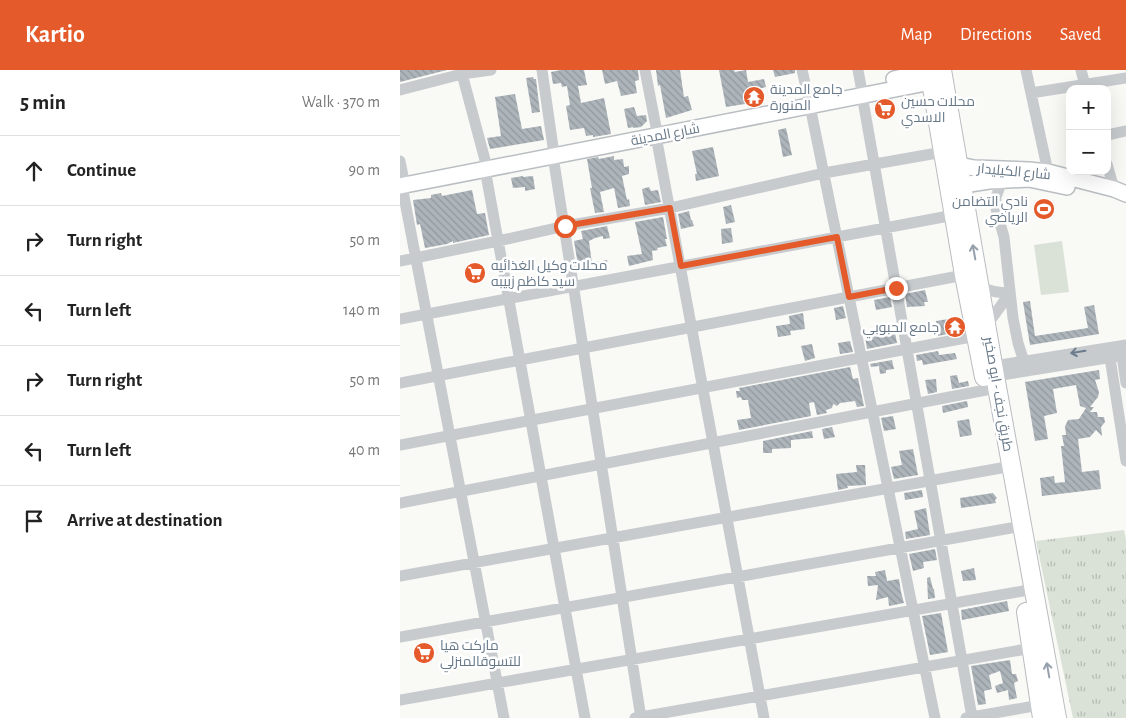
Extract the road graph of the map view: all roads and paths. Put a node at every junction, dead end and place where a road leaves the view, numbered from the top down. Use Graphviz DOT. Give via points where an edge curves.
graph roads {
  1 [pos="490,70"];
  2 [pos="542,70"];
  3 [pos="645,70"];
  4 [pos="802,70"];
  5 [pos="858,70"];
  6 [pos="1026,70"];
  7 [pos="1081,70"];
  8 [pos="462,72"];
  9 [pos="933,73"];
  10 [pos="1126,78"];
  11 [pos="1085,85"];
  12 [pos="1095,85"];
  13 [pos="400,90"];
  14 [pos="862,90"];
  15 [pos="1066,90"];
  16 [pos="1031,94"];
  17 [pos="809,101"];
  18 [pos="656,131"];
  19 [pos="1126,131"];
  20 [pos="1111,134"];
  21 [pos="553,152"];
  22 [pos="943,152"];
  23 [pos="874,164"];
  24 [pos="485,165"];
  25 [pos="959,165"];
  26 [pos="1048,172"];
  27 [pos="824,173"];
  28 [pos="1111,173"];
  29 [pos="401,177"];
  30 [pos="1002,181"];
  31 [pos="963,185"];
  32 [pos="1121,196"];
  33 [pos="670,208"];
  34 [pos="954,215"];
  35 [pos="565,226"];
  36 [pos="886,228"];
  37 [pos="837,237"];
  38 [pos="498,241"];
  39 [pos="415,257"];
  40 [pos="400,261"];
  41 [pos="681,266"];
  42 [pos="964,275"];
  43 [pos="574,286"];
  44 [pos="980,286"];
  45 [pos="896,288"];
  46 [pos="1010,293"];
  47 [pos="849,297"];
  48 [pos="509,299"];
  49 [pos="426,314"];
  50 [pos="400,319"];
  51 [pos="692,327"];
  52 [pos="981,331"];
  53 [pos="584,348"];
  54 [pos="907,349"];
  55 [pos="1125,352"];
  56 [pos="862,358"];
  57 [pos="1110,358"];
  58 [pos="520,360"];
  59 [pos="1026,366"];
  60 [pos="438,376"];
  61 [pos="992,377"];
  62 [pos="400,383"];
  63 [pos="1126,383"];
  64 [pos="703,388"];
  65 [pos="917,403"];
  66 [pos="593,408"];
  67 [pos="873,412"];
  68 [pos="531,420"];
  69 [pos="449,435"];
  70 [pos="714,442"];
  71 [pos="400,445"];
  72 [pos="1126,461"];
  73 [pos="602,464"];
  74 [pos="1001,468"];
  75 [pos="541,476"];
  76 [pos="930,480"];
  77 [pos="888,488"];
  78 [pos="460,491"];
  79 [pos="400,503"];
  80 [pos="727,517"];
  81 [pos="1011,528"];
  82 [pos="613,538"];
  83 [pos="941,541"];
  84 [pos="554,548"];
  85 [pos="901,548"];
  86 [pos="474,563"];
  87 [pos="400,576"];
  88 [pos="738,577"];
  89 [pos="1023,591"];
  90 [pos="622,598"];
  91 [pos="952,603"];
  92 [pos="565,608"];
  93 [pos="913,610"];
  94 [pos="485,622"];
  95 [pos="400,637"];
  96 [pos="750,639"];
  97 [pos="1032,648"];
  98 [pos="632,659"];
  99 [pos="962,660"];
  100 [pos="925,667"];
  101 [pos="576,669"];
  102 [pos="497,683"];
  103 [pos="760,696"];
  104 [pos="400,700"];
  105 [pos="1041,712"];
  106 [pos="969,717"];
  107 [pos="504,718"];
  108 [pos="585,718"];
  109 [pos="638,718"];
  110 [pos="764,718"];
  111 [pos="935,718"];
  112 [pos="1057,718"];
  1 -- 8 [label="street"];
  2 -- 21 [label="street"];
  3 -- 18 [label="street"];
  4 -- 17 [label="street"];
  5 -- 14 [label="street"];
  6 -- 16 [label="street"];
  7 -- 11 [label="street"];
  8 -- 13 [label="street"];
  8 -- 24 [label="street"];
  9 -- 14 [label="main road, شارع المدينة"];
  9 -- 22 [label="highway, طريق نجف - ابو صخير"];
  9 -- 25 [label="highway, طريق نجف - ابو صخير"];
  10 -- 12 [label="street"];
  14 -- 17 [label="main road, شارع المدينة"];
  14 -- 23 [label="street"];
  15 -- 16 [label="street"];
  16 -- 26 [label="street"];
  17 -- 18 [label="main road, شارع المدينة"];
  17 -- 27 [label="street"];
  18 -- 21 [label="main road, شارع المدينة"];
  18 -- 33 [label="street"];
  19 -- 20 [label="street"];
  21 -- 24 [label="main road, شارع المدينة"];
  21 -- 35 [label="street"];
  22 -- 23 [label="street"];
  22 -- 34 [label="highway, طريق نجف - ابو صخير"];
  23 -- 27 [label="street"];
  23 -- 36 [label="street"];
  24 -- 29 [label="main road, شارع المدينة"];
  24 -- 38 [label="street"];
  25 -- 26 [label="main road, شارع الكيليدار"];
  25 -- 31 [label="highway, طريق نجف - ابو صخير"];
  26 -- 32 [label="main road, شارع الكيليدار"];
  27 -- 33 [label="street"];
  27 -- 37 [label="street"];
  28 -- 32 [label="street"];
  29 -- 39 [label="street"];
  30 -- 31 [label="main road, شارع الكيليدار"];
  30 -- 32 [label="main road, شارع الكيليدار" via="1029,179"];
  30 -- 46 [label="street" via="996,197 996,209 1004,238"];
  44 -- 31 [label="highway, طريق نجف - ابو صخير, one-way"];
  33 -- 35 [label="street"];
  33 -- 41 [label="street"];
  34 -- 36 [label="street"];
  34 -- 42 [label="highway, طريق نجف - ابو صخير"];
  35 -- 38 [label="street"];
  35 -- 43 [label="street"];
  36 -- 37 [label="street"];
  36 -- 45 [label="street"];
  37 -- 41 [label="street"];
  37 -- 47 [label="street"];
  38 -- 39 [label="street"];
  38 -- 48 [label="street"];
  39 -- 40 [label="street"];
  39 -- 49 [label="street"];
  41 -- 43 [label="street"];
  41 -- 51 [label="street"];
  42 -- 45 [label="street"];
  42 -- 52 [label="highway, طريق نجف - ابو صخير"];
  43 -- 48 [label="street"];
  43 -- 53 [label="street"];
  44 -- 46 [label="street" via="998,293"];
  44 -- 52 [label="highway, طريق نجف - ابو صخير"];
  45 -- 47 [label="street"];
  45 -- 54 [label="street"];
  46 -- 52 [label="street"];
  46 -- 59 [label="street" via="1018,343"];
  47 -- 51 [label="street"];
  47 -- 56 [label="street"];
  48 -- 49 [label="street"];
  48 -- 58 [label="street"];
  49 -- 50 [label="street"];
  49 -- 60 [label="street"];
  51 -- 53 [label="street"];
  51 -- 64 [label="street"];
  52 -- 54 [label="street"];
  52 -- 61 [label="highway, طريق نجف - ابو صخير"];
  52 -- 61 [label="highway, طريق نجف - ابو صخير"];
  53 -- 58 [label="street"];
  53 -- 66 [label="street"];
  54 -- 56 [label="street"];
  54 -- 65 [label="street"];
  55 -- 57 [label="street"];
  55 -- 59 [label="street, one-way"];
  55 -- 63 [label="street"];
  56 -- 64 [label="street"];
  56 -- 67 [label="street"];
  57 -- 59 [label="street"];
  57 -- 72 [label="street"];
  58 -- 60 [label="street"];
  58 -- 68 [label="street"];
  59 -- 61 [label="street"];
  60 -- 62 [label="street"];
  60 -- 69 [label="street"];
  61 -- 65 [label="street"];
  61 -- 74 [label="highway, طريق نجف - ابو صخير"];
  112 -- 61 [label="highway, طريق نجف - ابو صخير, one-way"];
  64 -- 66 [label="street"];
  64 -- 70 [label="street"];
  65 -- 67 [label="street"];
  65 -- 76 [label="street"];
  66 -- 68 [label="street"];
  66 -- 73 [label="street"];
  67 -- 70 [label="street"];
  67 -- 77 [label="street"];
  68 -- 69 [label="street"];
  68 -- 75 [label="street"];
  69 -- 71 [label="street"];
  69 -- 78 [label="street"];
  70 -- 73 [label="street"];
  70 -- 80 [label="street"];
  73 -- 75 [label="street"];
  73 -- 82 [label="street"];
  74 -- 76 [label="street"];
  74 -- 81 [label="highway, طريق نجف - ابو صخير"];
  75 -- 78 [label="street"];
  75 -- 84 [label="street"];
  76 -- 77 [label="street"];
  76 -- 83 [label="street"];
  77 -- 80 [label="street"];
  77 -- 85 [label="street"];
  78 -- 79 [label="street"];
  78 -- 86 [label="street"];
  80 -- 82 [label="street"];
  80 -- 88 [label="street"];
  81 -- 83 [label="street"];
  81 -- 89 [label="highway, طريق نجف - ابو صخير"];
  82 -- 84 [label="street"];
  82 -- 90 [label="street"];
  83 -- 85 [label="street"];
  83 -- 91 [label="street"];
  84 -- 86 [label="street"];
  84 -- 92 [label="street"];
  85 -- 88 [label="street"];
  85 -- 93 [label="street"];
  86 -- 87 [label="street"];
  86 -- 94 [label="street"];
  88 -- 90 [label="street"];
  88 -- 96 [label="street"];
  89 -- 91 [label="street"];
  89 -- 97 [label="highway, طريق نجف - ابو صخير"];
  90 -- 92 [label="street"];
  90 -- 98 [label="street"];
  91 -- 93 [label="street"];
  91 -- 99 [label="street"];
  92 -- 94 [label="street"];
  92 -- 101 [label="street"];
  93 -- 96 [label="street"];
  93 -- 100 [label="street"];
  94 -- 95 [label="street"];
  94 -- 102 [label="street"];
  96 -- 98 [label="street"];
  96 -- 103 [label="street"];
  97 -- 99 [label="street"];
  97 -- 105 [label="highway, طريق نجف - ابو صخير"];
  98 -- 101 [label="street"];
  98 -- 109 [label="street"];
  99 -- 100 [label="street"];
  99 -- 106 [label="street"];
  100 -- 103 [label="street"];
  100 -- 111 [label="street"];
  101 -- 102 [label="street"];
  101 -- 108 [label="street"];
  102 -- 104 [label="street"];
  102 -- 107 [label="street"];
  103 -- 109 [label="street"];
  103 -- 110 [label="street"];
  105 -- 106 [label="street"];
}
